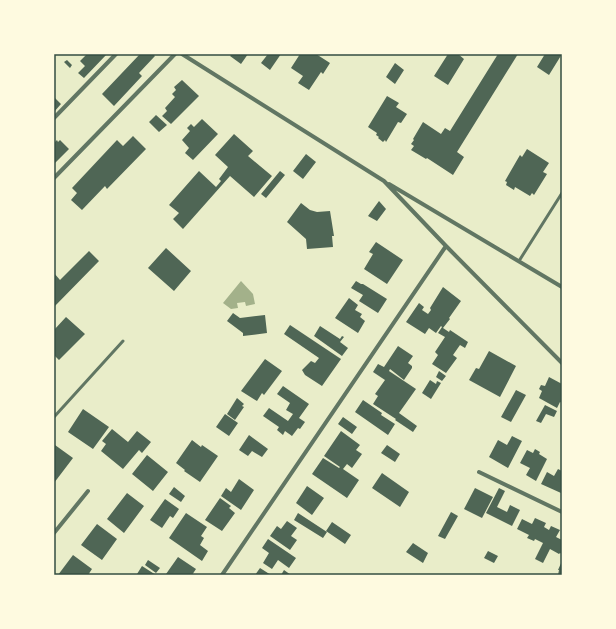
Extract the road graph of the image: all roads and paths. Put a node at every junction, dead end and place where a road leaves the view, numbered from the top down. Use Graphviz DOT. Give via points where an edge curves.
graph roads {
  1 [pos="116,54"];
  2 [pos="175,54"];
  3 [pos="182,54"];
  4 [pos="54,118"];
  5 [pos="54,178"];
  6 [pos="384,180"];
  7 [pos="562,193"];
  8 [pos="446,246"];
  9 [pos="519,261"];
  10 [pos="562,287"];
  11 [pos="123,341"];
  12 [pos="562,363"];
  13 [pos="54,417"];
  14 [pos="479,472"];
  15 [pos="88,491"];
  16 [pos="562,512"];
  17 [pos="54,532"];
  18 [pos="222,575"];
  1 -- 4 [label="street"];
  2 -- 5 [label="street"];
  3 -- 6 [label="street"];
  6 -- 8 [label="street"];
  6 -- 9 [label="street"];
  7 -- 9 [label="lane"];
  8 -- 12 [label="street"];
  8 -- 18 [label="street"];
  9 -- 10 [label="street"];
  11 -- 13 [label="lane"];
  14 -- 16 [label="street"];
  15 -- 17 [label="street"];
}
